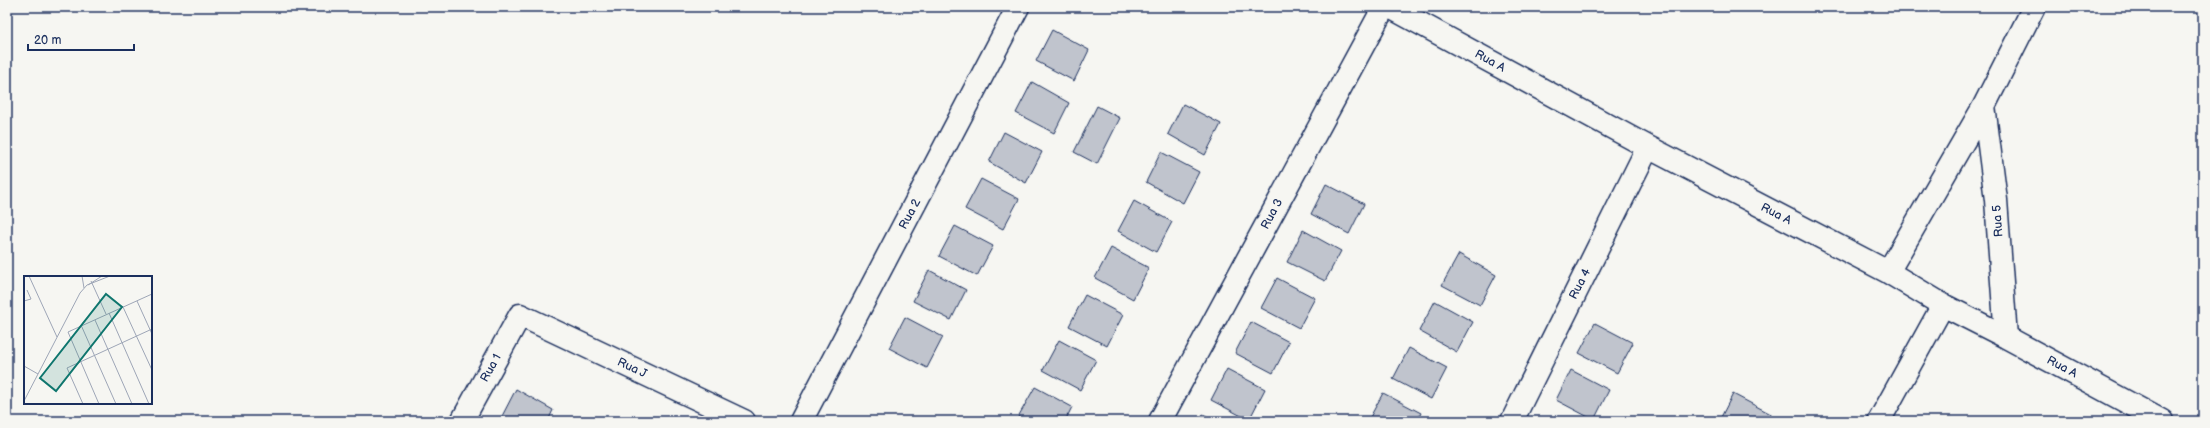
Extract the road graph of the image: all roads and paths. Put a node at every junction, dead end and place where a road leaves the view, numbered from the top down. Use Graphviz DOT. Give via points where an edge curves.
graph roads {
  1 [pos="1018,7"];
  2 [pos="1384,7"];
  3 [pos="1390,7"];
  4 [pos="2034,7"];
  5 [pos="1984,106"];
  6 [pos="1648,147"];
  7 [pos="1888,272"];
  8 [pos="1943,305"];
  9 [pos="520,315"];
  10 [pos="2006,337"];
  11 [pos="462,421"];
  12 [pos="744,421"];
  13 [pos="801,421"];
  14 [pos="1160,421"];
  15 [pos="1512,421"];
  16 [pos="1879,421"];
  17 [pos="2162,421"];
  1 -- 13 [label="street, Rua 2"];
  2 -- 14 [label="street, Rua 3"];
  3 -- 6 [label="street, Rua A"];
  4 -- 5 [label="street"];
  5 -- 7 [label="street"];
  5 -- 10 [label="street, Rua 5" via="1996,200"];
  6 -- 7 [label="street, Rua A"];
  6 -- 15 [label="street, Rua 4"];
  7 -- 8 [label="street, Rua A"];
  8 -- 10 [label="street, Rua A"];
  8 -- 16 [label="street"];
  9 -- 11 [label="street, Rua 1"];
  9 -- 12 [label="street, Rua J"];
  10 -- 17 [label="street, Rua A"];
}
